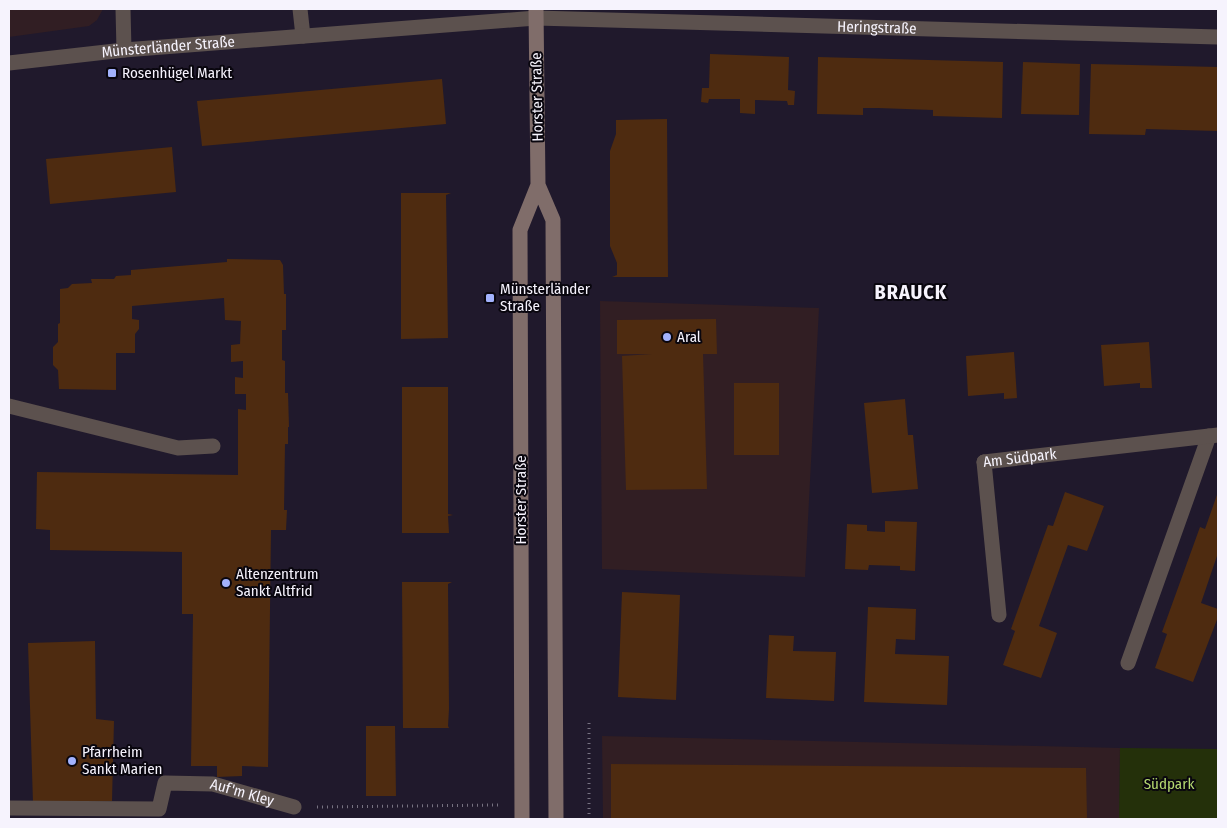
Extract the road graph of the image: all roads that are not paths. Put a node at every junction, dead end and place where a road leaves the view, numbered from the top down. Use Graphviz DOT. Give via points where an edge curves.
graph roads {
  1 [pos="122,9"];
  2 [pos="300,9"];
  3 [pos="536,13"];
  4 [pos="303,36"];
  5 [pos="1218,37"];
  6 [pos="124,50"];
  7 [pos="9,63"];
  8 [pos="538,184"];
  9 [pos="9,406"];
  10 [pos="1214,435"];
  11 [pos="213,446"];
  12 [pos="999,615"];
  13 [pos="1128,663"];
  14 [pos="294,807"];
  15 [pos="9,808"];
  16 [pos="522,812"];
  17 [pos="556,819"];
  1 -- 6 [label="street"];
  2 -- 4 [label="street"];
  3 -- 4 [label="street, Münsterländer Straße"];
  3 -- 5 [label="street, Heringstraße"];
  3 -- 8 [label="main road, Horster Straße"];
  4 -- 6 [label="street, Münsterländer Straße"];
  6 -- 7 [label="street, Münsterländer Straße"];
  8 -- 16 [label="main road, Horster Straße" via="520,230"];
  8 -- 17 [label="main road, Horster Straße" via="554,220"];
  9 -- 11 [label="street" via="178,448"];
  10 -- 12 [label="street, Am Südpark" via="984,462"];
  10 -- 13 [label="street, Am Südpark"];
  14 -- 15 [label="street, Auf'm Kley" via="213,784 165,783 159,809"];
}
